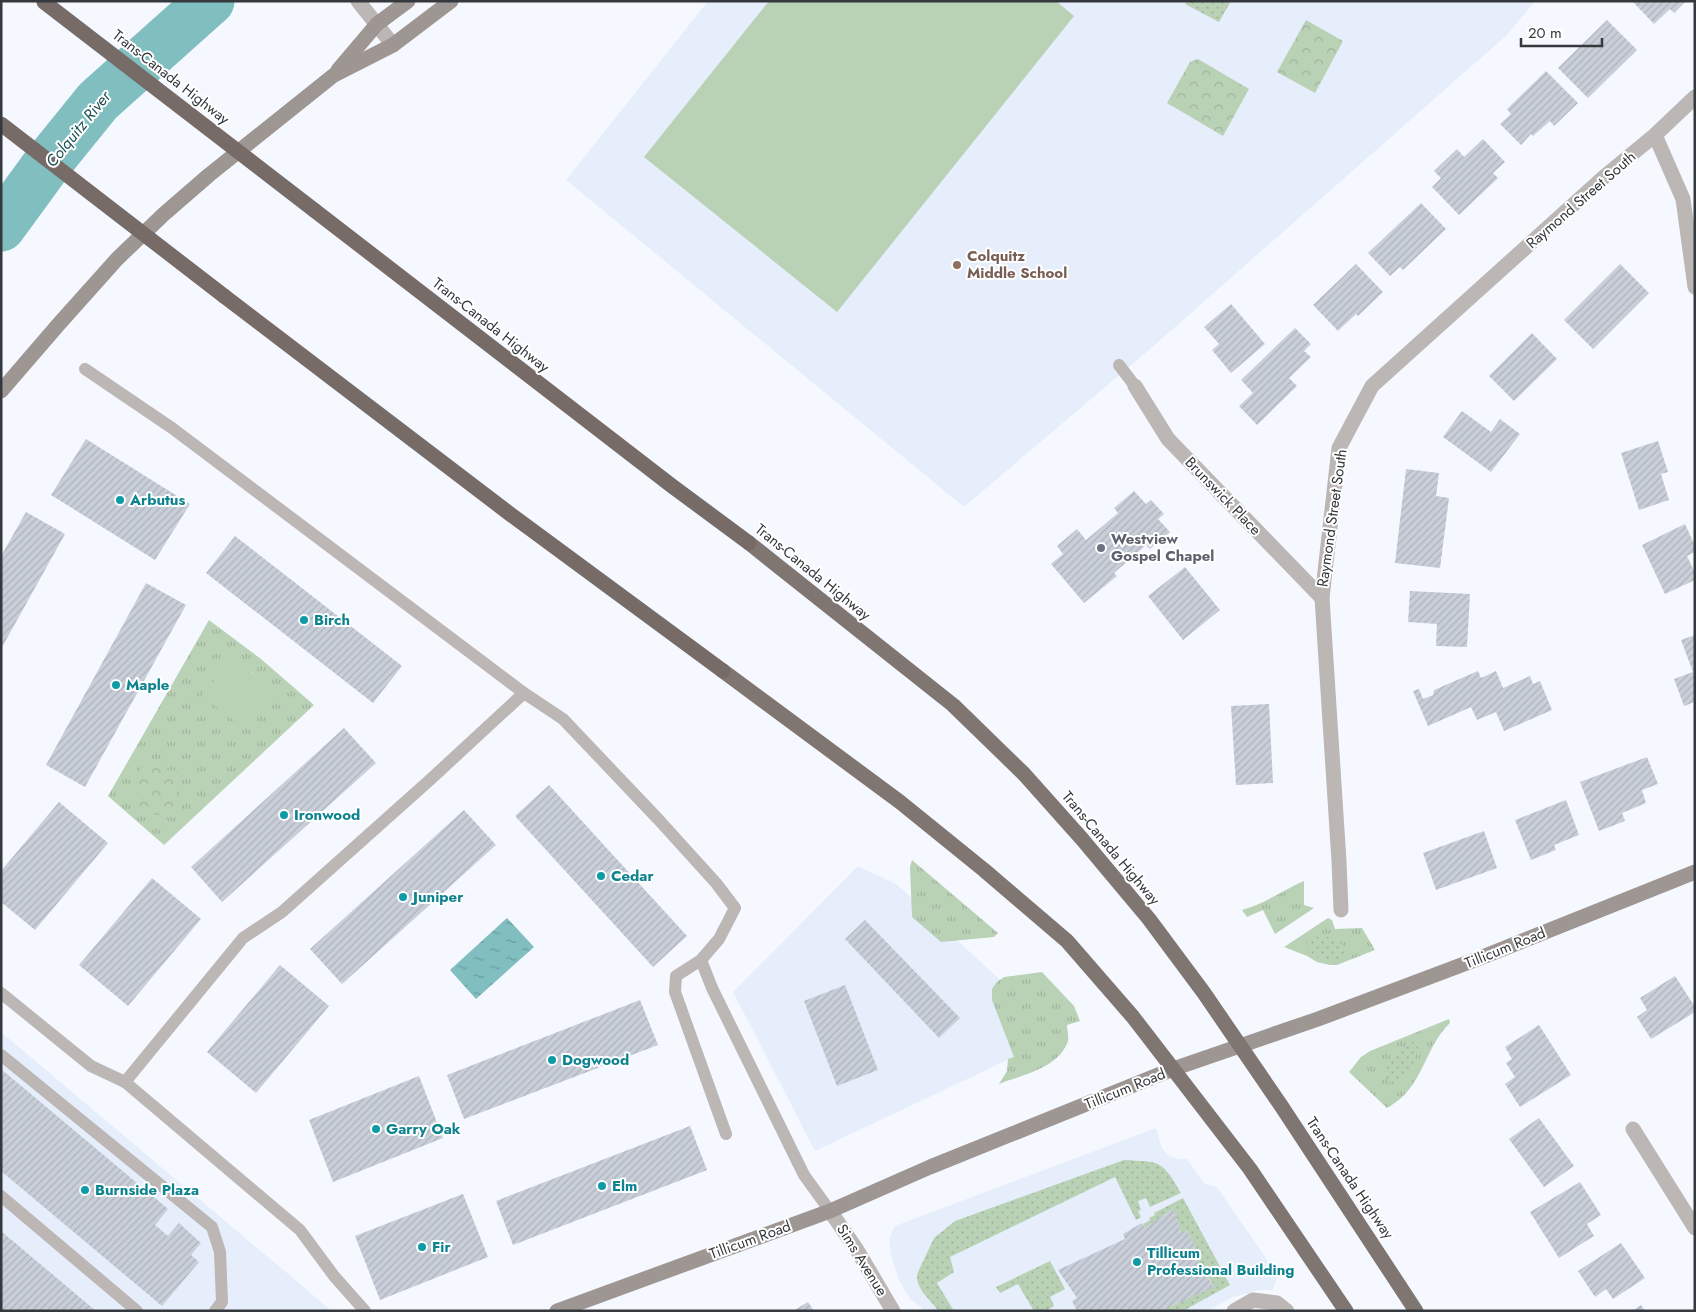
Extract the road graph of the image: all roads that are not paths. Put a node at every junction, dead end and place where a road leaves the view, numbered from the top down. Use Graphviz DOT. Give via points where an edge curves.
graph roads {
  1 [pos="358,1"];
  2 [pos="408,1"];
  3 [pos="44,2"];
  4 [pos="445,6"];
  5 [pos="377,24"];
  6 [pos="393,45"];
  7 [pos="334,75"];
  8 [pos="1695,97"];
  9 [pos="1,124"];
  10 [pos="1655,135"];
  11 [pos="1695,287"];
  12 [pos="1120,365"];
  13 [pos="85,368"];
  14 [pos="1135,386"];
  15 [pos="1,391"];
  16 [pos="1322,598"];
  17 [pos="524,693"];
  18 [pos="1695,872"];
  19 [pos="1341,910"];
  20 [pos="701,960"];
  21 [pos="1,993"];
  22 [pos="1239,1045"];
  23 [pos="1,1055"];
  24 [pos="1173,1069"];
  25 [pos="125,1082"];
  26 [pos="1633,1129"];
  27 [pos="726,1134"];
  28 [pos="1,1196"];
  29 [pos="830,1211"];
  30 [pos="1695,1228"];
  31 [pos="137,1311"];
  32 [pos="215,1311"];
  33 [pos="365,1311"];
  34 [pos="558,1311"];
  35 [pos="893,1311"];
  36 [pos="1234,1311"];
  37 [pos="1287,1311"];
  38 [pos="1346,1311"];
  39 [pos="1416,1311"];
  1 -- 5 [label="street"];
  2 -- 5 [label="main road"];
  3 -- 22 [label="highway, Trans-Canada Highway, bridge" via="749,543 953,705 1024,774 1082,839 1149,919"];
  4 -- 6 [label="main road"];
  5 -- 6 [label="street"];
  5 -- 7 [label="main road"];
  6 -- 7 [label="main road"];
  7 -- 15 [label="main road" via="164,214 117,259"];
  8 -- 10 [label="street, Raymond Street South"];
  9 -- 24 [label="highway, bridge" via="504,509 900,802 1066,941 1133,1017"];
  10 -- 11 [label="street" via="1683,199"];
  10 -- 16 [label="street, Raymond Street South" via="1372,386 1340,448"];
  12 -- 14 [label="lane"];
  13 -- 17 [label="lane" via="172,428"];
  14 -- 16 [label="street, Brunswick Place" via="1168,439"];
  16 -- 19 [label="street, Raymond Street South"];
  17 -- 20 [label="lane" via="563,719 658,819 735,908 719,939"];
  17 -- 25 [label="lane" via="282,912 243,938"];
  18 -- 22 [label="main road, Tillicum Road" via="1480,958"];
  20 -- 27 [label="lane" via="676,976 675,992"];
  20 -- 29 [label="lane" via="804,1175"];
  21 -- 25 [label="lane" via="91,1066"];
  22 -- 24 [label="main road, Tillicum Road"];
  22 -- 39 [label="highway, Trans-Canada Highway"];
  23 -- 32 [label="lane" via="212,1227 220,1252 222,1302"];
  24 -- 29 [label="main road, Tillicum Road"];
  24 -- 38 [label="highway" via="1250,1169"];
  25 -- 33 [label="lane" via="300,1230"];
  26 -- 30 [label="street"];
  28 -- 31 [label="lane"];
  29 -- 34 [label="main road, Tillicum Road"];
  29 -- 35 [label="street, Sims Avenue"];
  36 -- 37 [label="street" via="1252,1300 1277,1303"];
}
